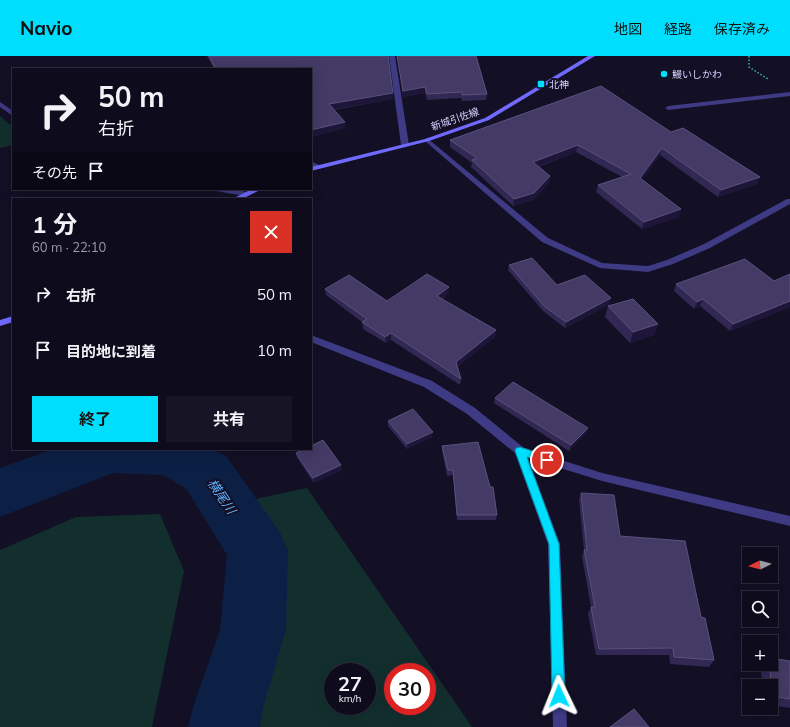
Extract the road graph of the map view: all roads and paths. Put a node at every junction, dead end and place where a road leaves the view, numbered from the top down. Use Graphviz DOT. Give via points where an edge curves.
graph roads {
  1 [pos="392,56"];
  2 [pos="592,56"];
  3 [pos="749,56"];
  4 [pos="779,87"];
  5 [pos="790,93"];
  6 [pos="0,104"];
  7 [pos="668,108"];
  8 [pos="12,113"];
  9 [pos="427,140"];
  10 [pos="405,145"];
  11 [pos="313,166"];
  12 [pos="222,190"];
  13 [pos="255,190"];
  14 [pos="244,194"];
  15 [pos="238,198"];
  16 [pos="790,201"];
  17 [pos="12,319"];
  18 [pos="0,323"];
  19 [pos="312,338"];
  20 [pos="520,451"];
  21 [pos="790,521"];
  22 [pos="560,727"];
  1 -- 10 [label="street"];
  2 -- 9 [label="main road, 新城引佐線" via="487,119"];
  3 -- 4 [label="path" via="749,67"];
  4 -- 5 [label="street"];
  5 -- 7 [label="street"];
  6 -- 8 [label="street"];
  9 -- 10 [label="main road, 新城引佐線"];
  9 -- 16 [label="street" via="545,240 600,265 648,269 670,262 707,246"];
  10 -- 11 [label="main road, 新城引佐線"];
  12 -- 14 [label="street"];
  13 -- 14 [label="main road"];
  14 -- 15 [label="main road"];
  17 -- 18 [label="main road"];
  19 -- 20 [label="street" via="428,384 471,411"];
  20 -- 21 [label="street" via="602,477"];
  20 -- 22 [label="street" via="554,544"];
}
